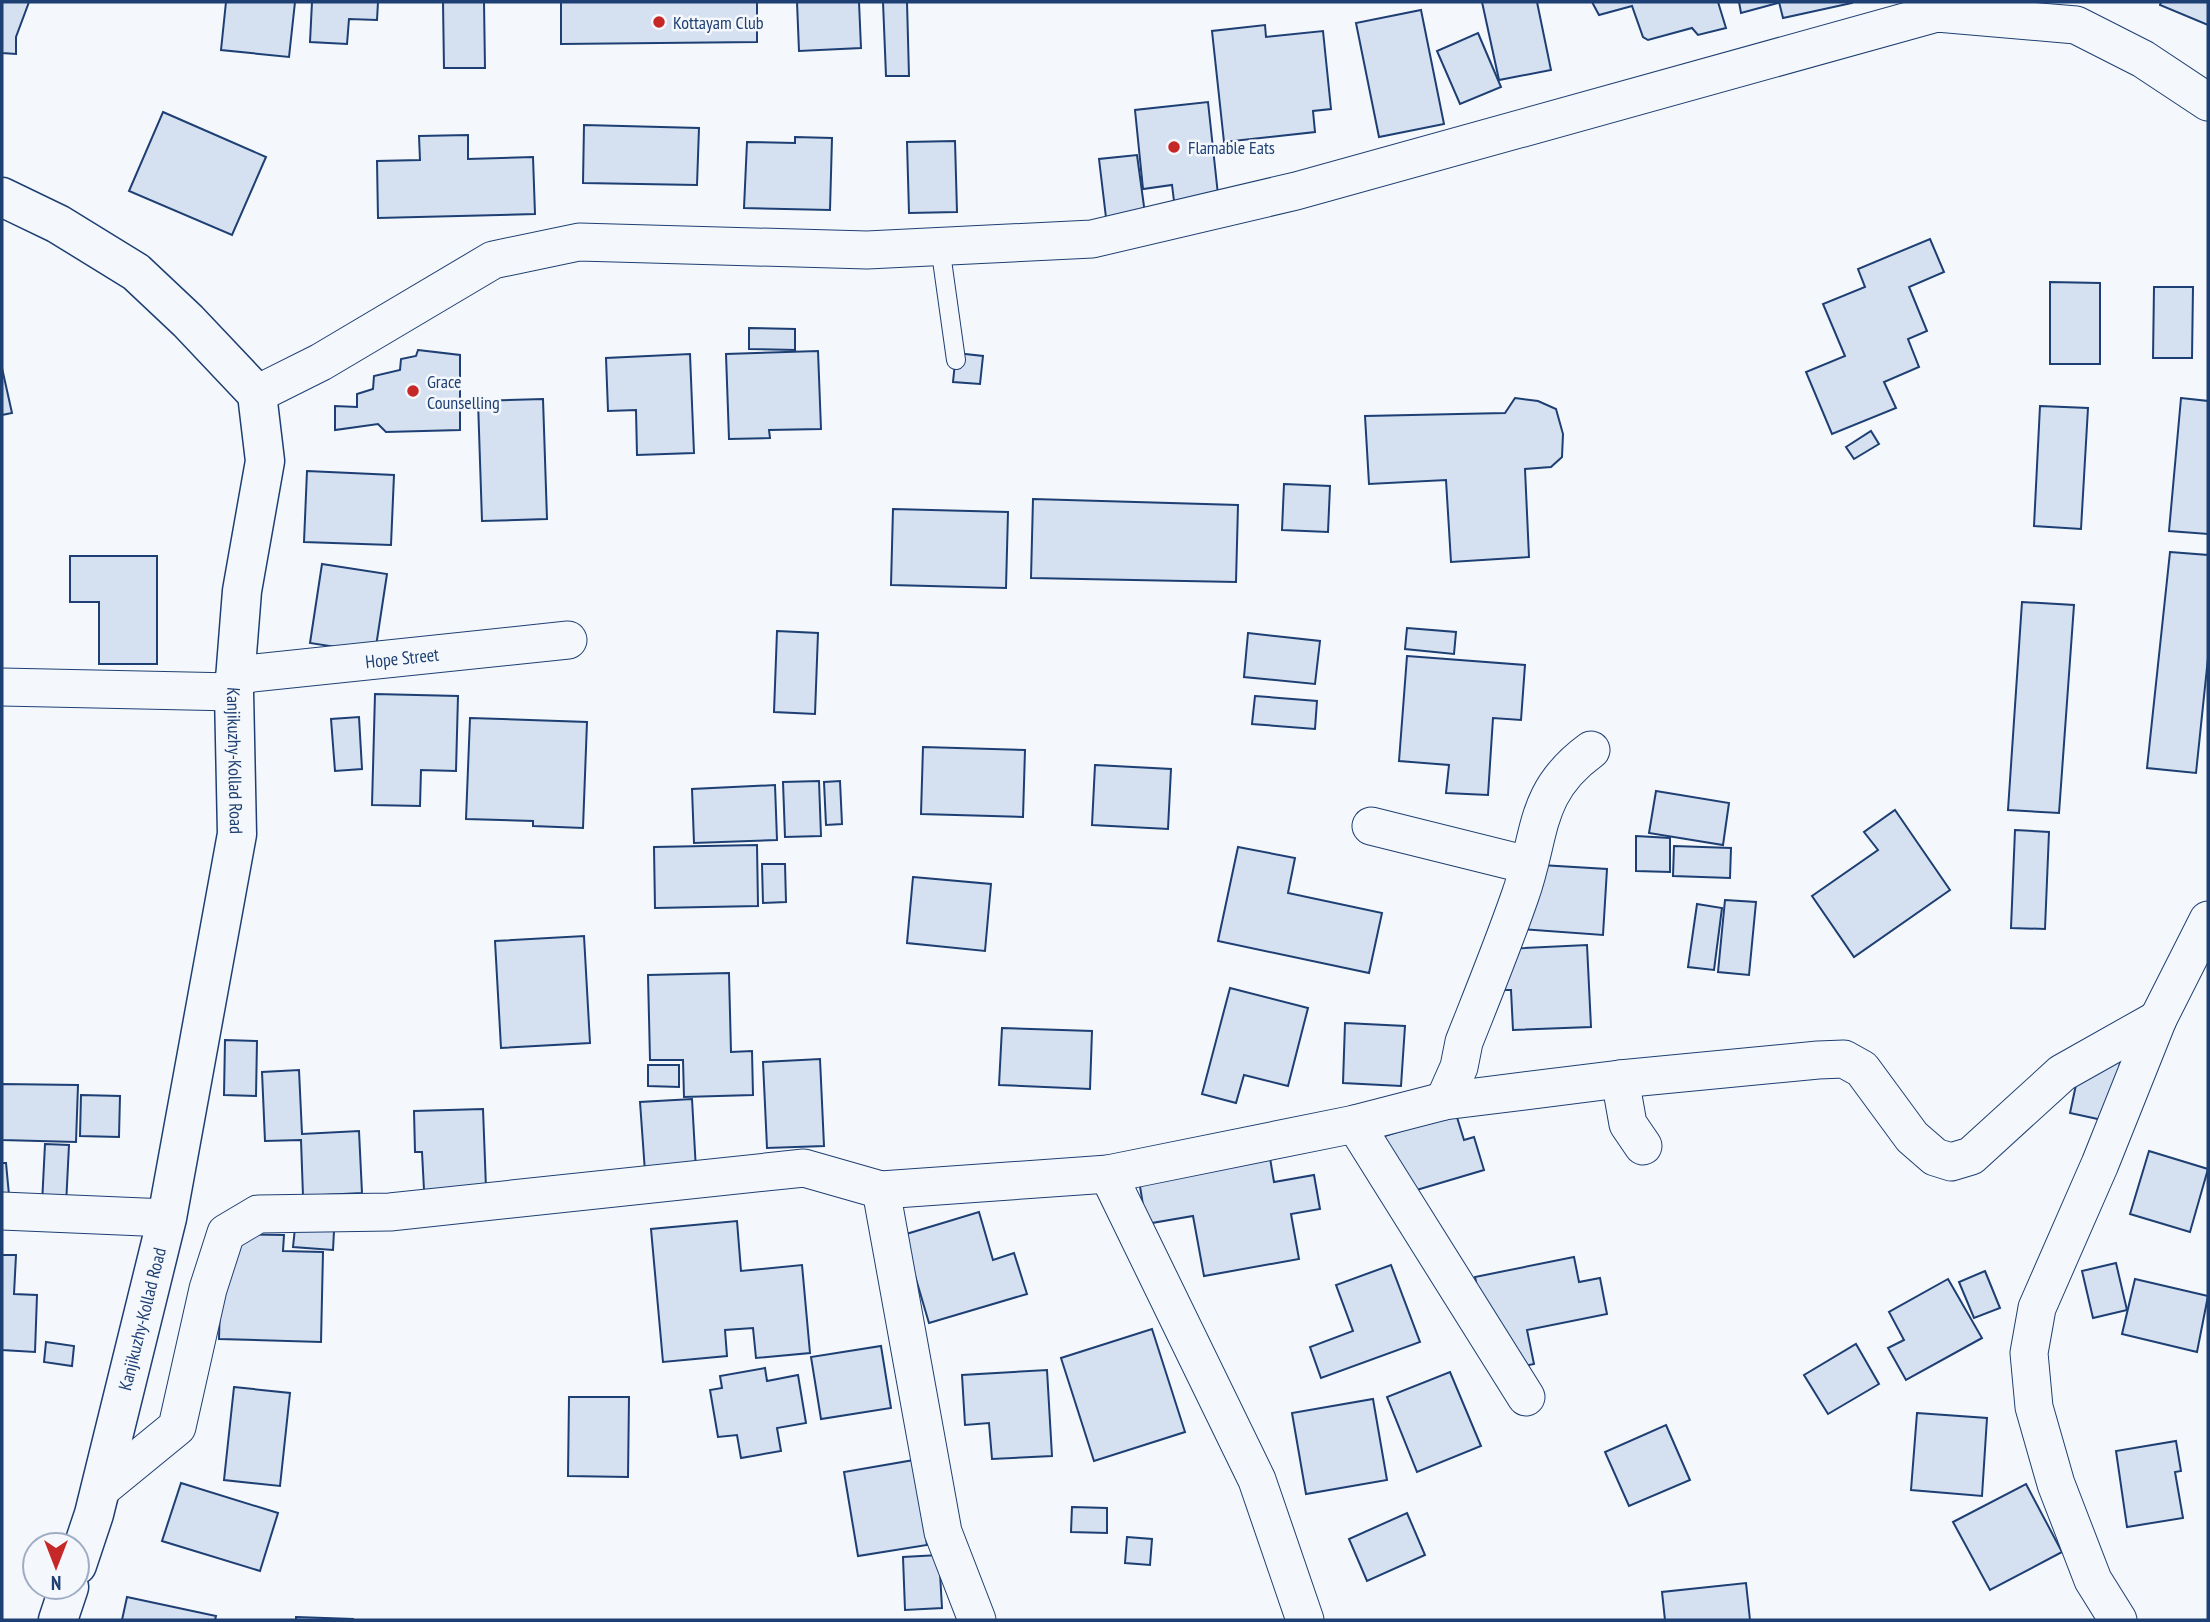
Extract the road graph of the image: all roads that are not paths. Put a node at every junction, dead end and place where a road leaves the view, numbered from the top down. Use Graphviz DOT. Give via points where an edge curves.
graph roads {
  1 [pos="2082,13"];
  2 [pos="2208,102"];
  3 [pos="2,197"];
  4 [pos="940,246"];
  5 [pos="956,359"];
  6 [pos="257,394"];
  7 [pos="568,640"];
  8 [pos="234,683"];
  9 [pos="2,687"];
  10 [pos="1591,750"];
  11 [pos="1371,825"];
  12 [pos="1528,865"];
  13 [pos="2208,920"];
  14 [pos="2158,1019"];
  15 [pos="1620,1079"];
  16 [pos="1444,1101"];
  17 [pos="1355,1124"];
  18 [pos="1643,1146"];
  19 [pos="1108,1174"];
  20 [pos="881,1190"];
  21 [pos="2,1211"];
  22 [pos="167,1218"];
  23 [pos="1526,1397"];
  24 [pos="100,1490"];
  25 [pos="87,1531"];
  26 [pos="64,1601"];
  27 [pos="58,1620"];
  28 [pos="977,1620"];
  29 [pos="1305,1620"];
  30 [pos="2118,1620"];
  1 -- 2 [label="street"];
  1 -- 4 [label="street" via="1937,13 1296,191 1091,239"];
  3 -- 6 [label="main road" via="58,224 136,272"];
  4 -- 5 [label="lane"];
  4 -- 6 [label="street" via="867,250 579,242 493,260 321,362"];
  6 -- 8 [label="main road, Kanjikuzhy-Kollad Road" via="265,461 242,590"];
  7 -- 8 [label="street, Hope Street"];
  8 -- 9 [label="street, Hope Street"];
  8 -- 22 [label="main road, Kanjikuzhy-Kollad Road" via="237,834"];
  10 -- 12 [label="street" via="1566,768 1543,809"];
  11 -- 12 [label="street"];
  12 -- 16 [label="street"];
  13 -- 14 [label="street"];
  14 -- 15 [label="street" via="2062,1073 1971,1156 1951,1162 1936,1157 1912,1138 1862,1069 1844,1059"];
  14 -- 30 [label="street" via="2037,1308 2029,1353 2034,1407 2056,1484 2093,1580"];
  15 -- 16 [label="street"];
  15 -- 18 [label="street" via="1628,1124"];
  16 -- 17 [label="street"];
  17 -- 19 [label="street"];
  17 -- 23 [label="street"];
  19 -- 20 [label="street"];
  19 -- 29 [label="street" via="1257,1480"];
  20 -- 24 [label="street" via="804,1168 390,1212 258,1214 226,1233 208,1289 177,1427"];
  20 -- 28 [label="street" via="943,1532"];
  21 -- 22 [label="street"];
  22 -- 24 [label="main road, Kanjikuzhy-Kollad Road"];
  24 -- 25 [label="main road, Kanjikuzhy-Kollad Road"];
  26 -- 27 [label="main road"];
}
